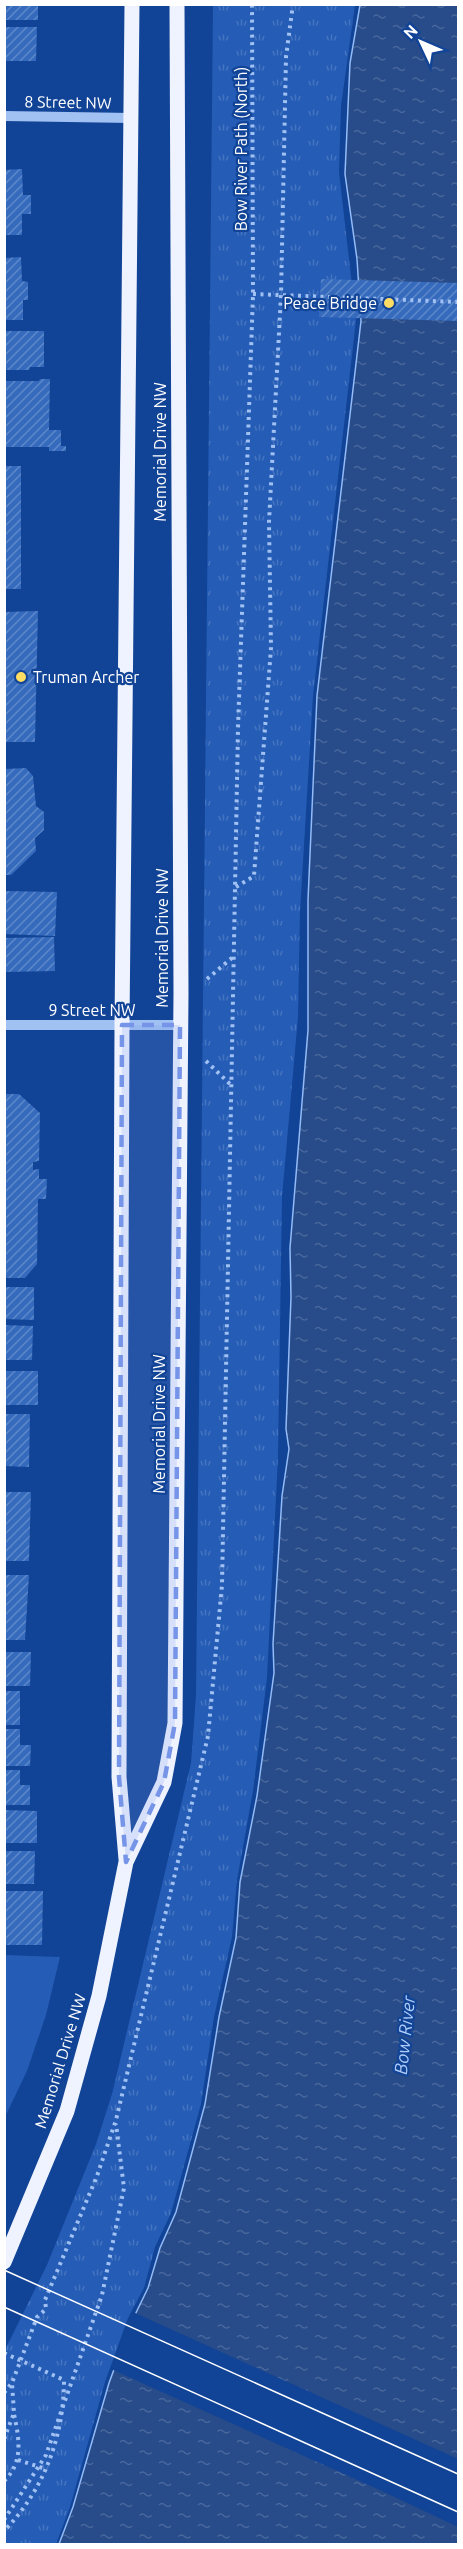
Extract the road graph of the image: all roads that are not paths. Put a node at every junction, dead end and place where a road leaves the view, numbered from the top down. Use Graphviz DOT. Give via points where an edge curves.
graph roads {
  1 [pos="132,4"];
  2 [pos="177,4"];
  3 [pos="4,116"];
  4 [pos="132,118"];
  5 [pos="4,1025"];
  6 [pos="122,1025"];
  7 [pos="180,1025"];
  8 [pos="126,1862"];
  9 [pos="4,2262"];
  1 -- 4 [label="main road, Memorial Drive NW"];
  2 -- 7 [label="main road, Memorial Drive NW"];
  3 -- 4 [label="street, 8 Street NW"];
  4 -- 6 [label="main road, Memorial Drive NW"];
  5 -- 6 [label="street, 9 Street NW"];
  6 -- 7 [label="street, 9 Street NW"];
  6 -- 8 [label="main road, Memorial Drive NW" via="119,1777"];
  7 -- 8 [label="main road, Memorial Drive NW" via="175,1723 164,1782"];
  8 -- 9 [label="main road, Memorial Drive NW" via="99,1996 67,2111"];
}
